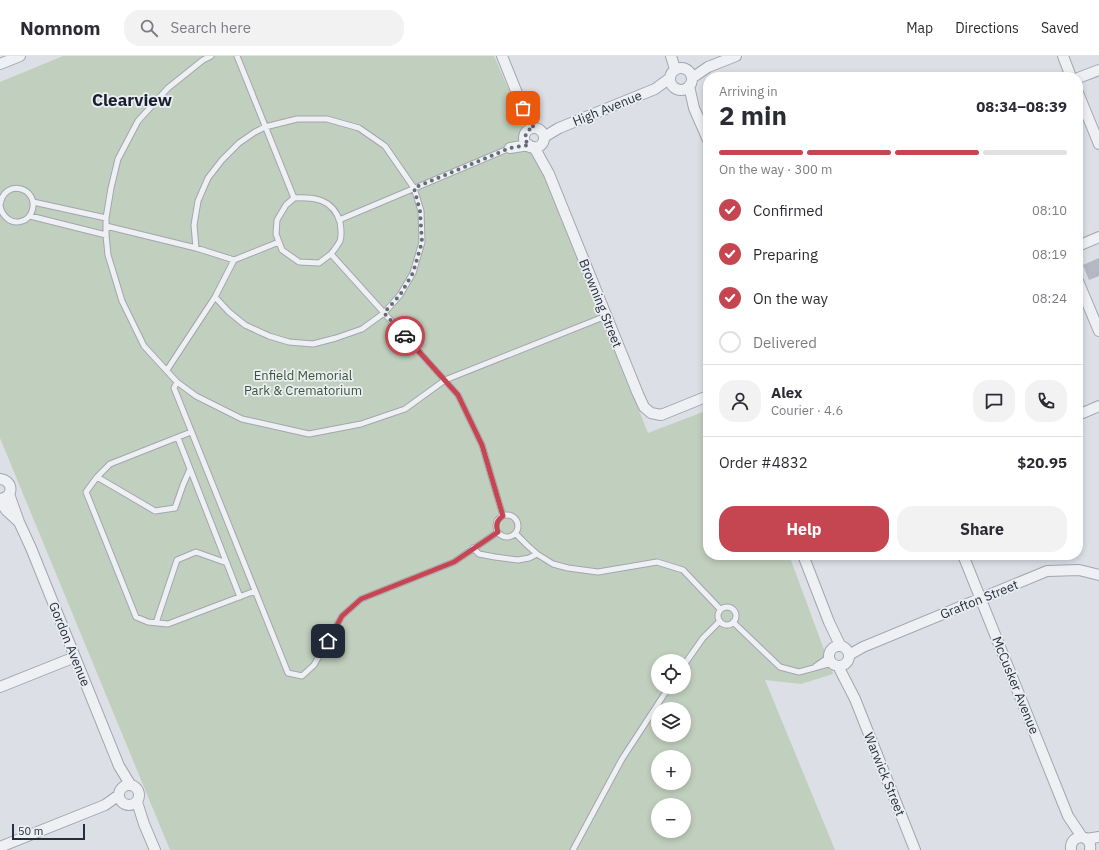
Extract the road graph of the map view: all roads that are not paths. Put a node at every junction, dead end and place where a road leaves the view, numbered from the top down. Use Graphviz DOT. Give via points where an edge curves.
graph roads {
  1 [pos="20,56"];
  2 [pos="211,56"];
  3 [pos="237,56"];
  4 [pos="502,56"];
  5 [pos="671,56"];
  6 [pos="675,56"];
  7 [pos="736,56"];
  8 [pos="1063,56"];
  9 [pos="0,64"];
  10 [pos="1099,70"];
  11 [pos="1069,72"];
  12 [pos="1083,76"];
  13 [pos="682,78"];
  14 [pos="1083,105"];
  15 [pos="266,127"];
  16 [pos="703,129"];
  17 [pos="535,137"];
  18 [pos="1099,144"];
  19 [pos="510,148"];
  20 [pos="414,188"];
  21 [pos="2,194"];
  22 [pos="294,198"];
  23 [pos="33,202"];
  24 [pos="0,206"];
  25 [pos="30,216"];
  26 [pos="106,218"];
  27 [pos="339,220"];
  28 [pos="106,226"];
  29 [pos="106,236"];
  30 [pos="1099,237"];
  31 [pos="279,242"];
  32 [pos="1083,244"];
  33 [pos="196,248"];
  34 [pos="331,254"];
  35 [pos="234,260"];
  36 [pos="1083,293"];
  37 [pos="215,297"];
  38 [pos="384,313"];
  39 [pos="606,316"];
  40 [pos="1099,331"];
  41 [pos="167,370"];
  42 [pos="445,380"];
  43 [pos="177,382"];
  44 [pos="703,398"];
  45 [pos="1099,406"];
  46 [pos="1083,413"];
  47 [pos="191,432"];
  48 [pos="178,438"];
  49 [pos="190,469"];
  50 [pos="1,477"];
  51 [pos="97,477"];
  52 [pos="3,498"];
  53 [pos="503,516"];
  54 [pos="498,532"];
  55 [pos="516,534"];
  56 [pos="473,548"];
  57 [pos="537,554"];
  58 [pos="805,560"];
  59 [pos="965,560"];
  60 [pos="226,563"];
  61 [pos="1099,575"];
  62 [pos="255,591"];
  63 [pos="240,597"];
  64 [pos="981,598"];
  65 [pos="720,610"];
  66 [pos="720,621"];
  67 [pos="733,622"];
  68 [pos="156,623"];
  69 [pos="691,655"];
  70 [pos="839,656"];
  71 [pos="75,657"];
  72 [pos="0,687"];
  73 [pos="664,694"];
  74 [pos="127,796"];
  75 [pos="1099,837"];
  76 [pos="1081,844"];
  77 [pos="0,847"];
  78 [pos="155,850"];
  79 [pos="573,850"];
  80 [pos="915,850"];
  1 -- 9 [label="street"];
  2 -- 26 [label="lane" via="202,60 168,88 138,121 118,160"];
  3 -- 15 [label="lane"];
  4 -- 17 [label="street, Browning Street"];
  5 -- 13 [label="street"];
  6 -- 13 [label="street"];
  7 -- 13 [label="street, High Avenue"];
  8 -- 11 [label="street"];
  10 -- 12 [label="street"];
  13 -- 16 [label="street"];
  13 -- 17 [label="street, High Avenue"];
  14 -- 18 [label="street"];
  15 -- 20 [label="lane" via="297,119 327,119 359,128 385,146"];
  15 -- 22 [label="lane"];
  15 -- 33 [label="lane" via="239,143 208,178 198,201 194,225"];
  17 -- 19 [label="street, High Avenue"];
  17 -- 39 [label="street, Browning Street"];
  19 -- 20 [label="lane"];
  20 -- 27 [label="lane"];
  20 -- 38 [label="lane" via="420,211 422,242 413,273 400,295"];
  21 -- 23 [label="lane" via="11,189 21,189 29,194"];
  21 -- 24 [label="lane"];
  22 -- 27 [label="lane" via="326,202"];
  22 -- 31 [label="lane" via="286,205 277,220 276,234"];
  23 -- 25 [label="lane"];
  23 -- 26 [label="lane"];
  24 -- 25 [label="lane" via="3,214 13,222 22,221"];
  25 -- 29 [label="lane"];
  26 -- 28 [label="lane"];
  27 -- 34 [label="lane" via="340,241"];
  28 -- 29 [label="lane"];
  28 -- 33 [label="lane"];
  29 -- 41 [label="lane" via="108,255 122,301 144,346"];
  30 -- 32 [label="street"];
  31 -- 34 [label="lane" via="282,250 298,262 318,263"];
  31 -- 35 [label="lane"];
  33 -- 35 [label="lane"];
  34 -- 38 [label="lane"];
  35 -- 37 [label="lane"];
  36 -- 40 [label="street"];
  37 -- 38 [label="lane" via="245,325 289,342 313,344 336,338 362,329"];
  37 -- 41 [label="lane"];
  38 -- 42 [label="lane"];
  39 -- 42 [label="lane"];
  39 -- 44 [label="street, Browning Street" via="644,407 651,414 661,415"];
  41 -- 43 [label="lane"];
  42 -- 43 [label="lane" via="405,409 361,424 309,434 242,419 196,396"];
  42 -- 53 [label="lane" via="458,395 482,445"];
  43 -- 47 [label="lane" via="174,388"];
  45 -- 46 [label="street"];
  47 -- 48 [label="lane"];
  47 -- 62 [label="lane"];
  48 -- 49 [label="lane"];
  48 -- 51 [label="lane" via="110,464"];
  49 -- 51 [label="lane" via="175,508 155,511"];
  49 -- 60 [label="lane"];
  50 -- 52 [label="street, Gordon Avenue" via="10,485"];
  51 -- 68 [label="lane" via="86,492 133,610 136,617"];
  52 -- 71 [label="street, Gordon Avenue" via="6,510 19,522 31,548"];
  53 -- 54 [label="lane" via="496,524"];
  53 -- 55 [label="lane" via="510,516 516,520"];
  54 -- 55 [label="lane" via="506,537"];
  54 -- 56 [label="lane"];
  55 -- 57 [label="lane"];
  56 -- 57 [label="lane" via="479,554 518,560"];
  56 -- 62 [label="lane" via="454,562 361,599 342,616 314,665 302,676 288,673"];
  57 -- 65 [label="lane" via="553,564 598,572 657,562 683,570"];
  58 -- 70 [label="street, Warwick Street"];
  59 -- 64 [label="street, McCusker Avenue"];
  60 -- 63 [label="lane"];
  60 -- 68 [label="lane" via="196,552 177,560"];
  61 -- 64 [label="street, Grafton Street" via="1080,570 1047,571"];
  62 -- 63 [label="lane"];
  63 -- 68 [label="lane" via="168,624"];
  64 -- 70 [label="street, Grafton Street"];
  64 -- 76 [label="street, McCusker Avenue"];
  65 -- 66 [label="lane"];
  65 -- 67 [label="lane" via="727,607 733,609 736,615"];
  66 -- 67 [label="lane" via="724,624"];
  66 -- 69 [label="lane"];
  67 -- 70 [label="lane" via="780,667 798,672 814,668"];
  70 -- 80 [label="street, Warwick Street"];
  71 -- 72 [label="street"];
  71 -- 74 [label="street, Gordon Avenue" via="119,766"];
  73 -- 79 [label="lane" via="622,759"];
  74 -- 77 [label="street"];
  74 -- 78 [label="street, Gordon Avenue" via="144,824"];
  75 -- 76 [label="street"];
}
